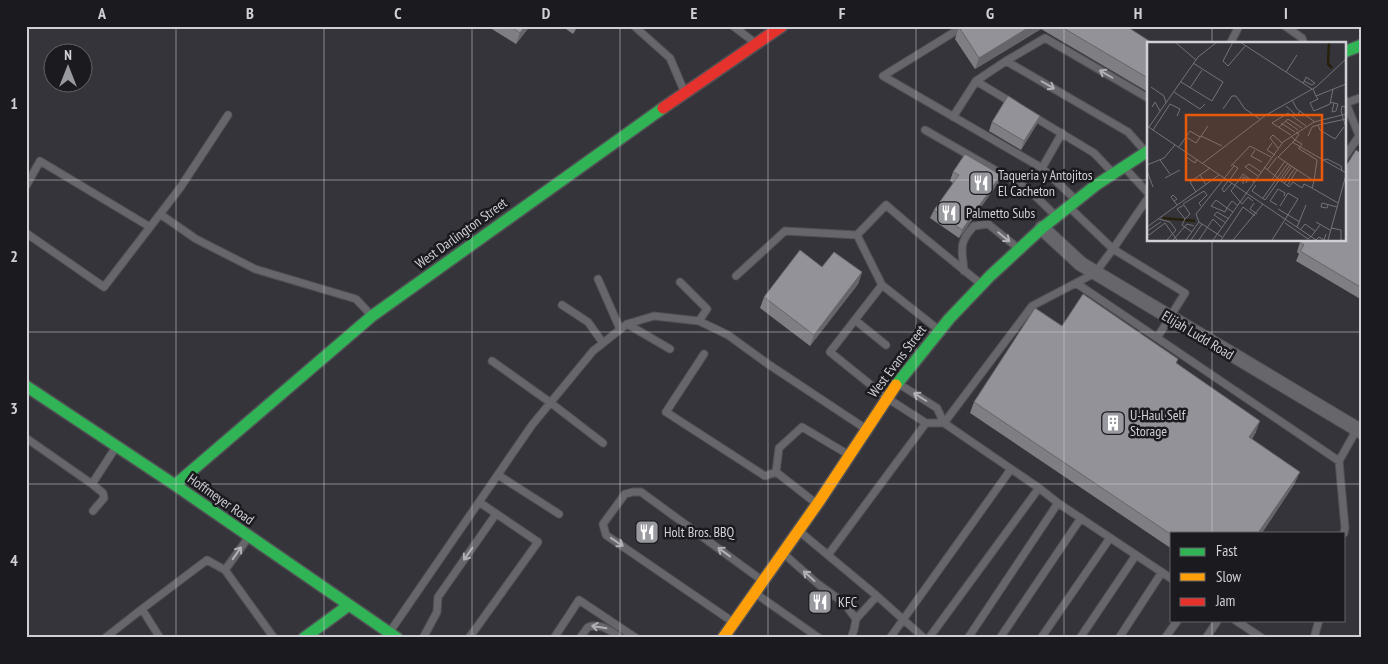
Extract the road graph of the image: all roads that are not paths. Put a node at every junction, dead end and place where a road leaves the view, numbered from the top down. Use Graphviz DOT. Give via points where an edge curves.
graph roads {
  1 [pos="634,26"];
  2 [pos="733,26"];
  3 [pos="782,26"];
  4 [pos="964,26"];
  5 [pos="1239,26"];
  6 [pos="1285,26"];
  7 [pos="1231,42"];
  8 [pos="1303,42"];
  9 [pos="756,44"];
  10 [pos="1362,45"];
  11 [pos="1346,51"];
  12 [pos="1006,61"];
  13 [pos="976,81"];
  14 [pos="685,93"];
  15 [pos="1147,97"];
  16 [pos="1362,97"];
  17 [pos="1346,102"];
  18 [pos="1346,104"];
  19 [pos="228,115"];
  20 [pos="953,117"];
  21 [pos="925,130"];
  22 [pos="1062,134"];
  23 [pos="1360,139"];
  24 [pos="1147,151"];
  25 [pos="1346,156"];
  26 [pos="1124,167"];
  27 [pos="1042,168"];
  28 [pos="1113,174"];
  29 [pos="26,186"];
  30 [pos="1147,192"];
  31 [pos="1147,199"];
  32 [pos="1073,204"];
  33 [pos="160,214"];
  34 [pos="1056,216"];
  35 [pos="150,227"];
  36 [pos="1042,228"];
  37 [pos="26,234"];
  38 [pos="857,235"];
  39 [pos="1019,249"];
  40 [pos="1112,249"];
  41 [pos="964,271"];
  42 [pos="1095,273"];
  43 [pos="736,276"];
  44 [pos="598,279"];
  45 [pos="680,282"];
  46 [pos="1076,283"];
  47 [pos="882,285"];
  48 [pos="981,285"];
  49 [pos="562,305"];
  50 [pos="372,316"];
  51 [pos="1170,318"];
  52 [pos="855,320"];
  53 [pos="698,321"];
  54 [pos="627,324"];
  55 [pos="620,329"];
  56 [pos="939,330"];
  57 [pos="1157,338"];
  58 [pos="603,344"];
  59 [pos="886,345"];
  60 [pos="670,349"];
  61 [pos="704,354"];
  62 [pos="492,361"];
  63 [pos="896,383"];
  64 [pos="26,386"];
  65 [pos="887,398"];
  66 [pos="550,403"];
  67 [pos="926,423"];
  68 [pos="944,423"];
  69 [pos="866,429"];
  70 [pos="1359,430"];
  71 [pos="26,438"];
  72 [pos="603,443"];
  73 [pos="117,447"];
  74 [pos="849,456"];
  75 [pos="1339,461"];
  76 [pos="1011,469"];
  77 [pos="776,472"];
  78 [pos="498,475"];
  79 [pos="92,484"];
  80 [pos="175,485"];
  81 [pos="1039,488"];
  82 [pos="479,502"];
  83 [pos="1058,503"];
  84 [pos="817,504"];
  85 [pos="93,511"];
  86 [pos="496,514"];
  87 [pos="560,514"];
  88 [pos="1081,518"];
  89 [pos="798,531"];
  90 [pos="1344,532"];
  91 [pos="249,537"];
  92 [pos="1110,538"];
  93 [pos="783,553"];
  94 [pos="828,555"];
  95 [pos="1136,555"];
  96 [pos="225,570"];
  97 [pos="1162,572"];
  98 [pos="1170,578"];
  99 [pos="763,581"];
  100 [pos="754,593"];
  101 [pos="877,596"];
  102 [pos="349,605"];
  103 [pos="142,610"];
  104 [pos="856,619"];
  105 [pos="903,620"];
  106 [pos="734,622"];
  107 [pos="1177,622"];
  108 [pos="1217,622"];
  109 [pos="1237,622"];
  110 [pos="1318,622"];
  111 [pos="393,635"];
  112 [pos="1249,635"];
  113 [pos="724,637"];
  114 [pos="105,638"];
  115 [pos="160,638"];
  116 [pos="274,638"];
  117 [pos="304,638"];
  118 [pos="423,638"];
  119 [pos="469,638"];
  120 [pos="554,638"];
  121 [pos="580,638"];
  122 [pos="621,638"];
  123 [pos="636,638"];
  124 [pos="819,638"];
  125 [pos="851,638"];
  126 [pos="890,638"];
  127 [pos="924,638"];
  128 [pos="929,638"];
  129 [pos="968,638"];
  130 [pos="1000,638"];
  131 [pos="1041,638"];
  132 [pos="1080,638"];
  133 [pos="1119,638"];
  134 [pos="1166,638"];
  135 [pos="1206,638"];
  136 [pos="1262,638"];
  137 [pos="1314,638"];
  1 -- 14 [label="lane" via="670,58"];
  2 -- 9 [label="lane"];
  3 -- 9 [label="main road, West Darlington Street"];
  4 -- 20 [label="lane" via="884,76"];
  5 -- 7 [label="lane"];
  6 -- 8 [label="lane"];
  9 -- 14 [label="main road, West Darlington Street"];
  10 -- 11 [label="main road"];
  12 -- 13 [label="lane"];
  15 -- 12 [label="lane, one-way" via="1044,38"];
  12 -- 24 [label="lane, one-way" via="1128,132"];
  13 -- 20 [label="lane"];
  13 -- 22 [label="lane"];
  14 -- 50 [label="main road, West Darlington Street"];
  16 -- 17 [label="lane"];
  18 -- 23 [label="lane"];
  19 -- 33 [label="lane"];
  20 -- 27 [label="lane"];
  21 -- 34 [label="lane" via="1028,189"];
  22 -- 27 [label="lane"];
  22 -- 28 [label="lane" via="1094,153"];
  23 -- 25 [label="lane"];
  24 -- 26 [label="main road, West Evans Street"];
  26 -- 28 [label="main road, West Evans Street"];
  26 -- 30 [label="lane"];
  27 -- 32 [label="lane"];
  28 -- 32 [label="main road, West Evans Street"];
  29 -- 35 [label="lane" via="40,161"];
  31 -- 40 [label="lane"];
  32 -- 34 [label="main road, West Evans Street"];
  32 -- 40 [label="lane"];
  33 -- 35 [label="lane"];
  33 -- 50 [label="lane" via="196,239 255,269 356,299"];
  34 -- 36 [label="main road, West Evans Street"];
  35 -- 37 [label="lane" via="104,287"];
  36 -- 39 [label="main road, West Evans Street"];
  36 -- 42 [label="street, Elijah Ludd Road"];
  38 -- 41 [label="lane" via="886,205"];
  38 -- 43 [label="lane" via="785,231"];
  38 -- 47 [label="lane"];
  41 -- 39 [label="lane, one-way" via="962,242 974,226 988,224"];
  39 -- 48 [label="main road, West Evans Street"];
  40 -- 42 [label="lane"];
  40 -- 51 [label="lane" via="1185,293"];
  41 -- 48 [label="lane"];
  42 -- 46 [label="lane"];
  42 -- 51 [label="street, Elijah Ludd Road"];
  44 -- 55 [label="lane"];
  45 -- 53 [label="lane" via="707,309"];
  46 -- 57 [label="lane"];
  46 -- 68 [label="lane" via="1032,306"];
  47 -- 52 [label="lane"];
  47 -- 56 [label="lane"];
  48 -- 56 [label="main road, West Evans Street"];
  49 -- 58 [label="lane" via="588,322"];
  50 -- 80 [label="main road, West Darlington Street"];
  51 -- 57 [label="lane"];
  51 -- 70 [label="street, Elijah Ludd Road"];
  52 -- 59 [label="lane"];
  52 -- 65 [label="lane" via="830,352"];
  53 -- 54 [label="lane" via="654,316"];
  53 -- 69 [label="lane" via="728,335"];
  54 -- 55 [label="lane"];
  54 -- 60 [label="lane"];
  55 -- 58 [label="lane"];
  56 -- 63 [label="main road, West Evans Street"];
  57 -- 75 [label="lane"];
  58 -- 66 [label="lane" via="593,351"];
  61 -- 77 [label="lane" via="666,412 766,476"];
  62 -- 66 [label="lane"];
  63 -- 65 [label="main road, West Evans Street"];
  68 -- 63 [label="lane, one-way" via="937,408"];
  64 -- 73 [label="main road, Hoffmeyer Road"];
  65 -- 67 [label="lane"];
  65 -- 69 [label="main road, West Evans Street"];
  66 -- 72 [label="lane"];
  66 -- 78 [label="lane"];
  67 -- 68 [label="lane"];
  67 -- 94 [label="lane"];
  68 -- 76 [label="lane"];
  69 -- 74 [label="main road, West Evans Street"];
  70 -- 75 [label="lane"];
  71 -- 79 [label="lane"];
  73 -- 79 [label="lane"];
  73 -- 80 [label="main road, Hoffmeyer Road"];
  74 -- 77 [label="lane" via="802,427 779,448"];
  74 -- 84 [label="main road, West Evans Street"];
  75 -- 90 [label="lane"];
  76 -- 81 [label="lane"];
  76 -- 105 [label="lane"];
  77 -- 84 [label="lane"];
  78 -- 82 [label="lane"];
  78 -- 87 [label="lane"];
  79 -- 85 [label="lane" via="104,498"];
  80 -- 91 [label="main road, Hoffmeyer Road"];
  81 -- 83 [label="lane"];
  81 -- 128 [label="lane"];
  82 -- 86 [label="lane"];
  82 -- 111 [label="lane"];
  83 -- 88 [label="lane"];
  83 -- 129 [label="lane"];
  84 -- 89 [label="main road, West Evans Street"];
  86 -- 118 [label="lane, one-way" via="438,597 437,612"];
  86 -- 119 [label="lane" via="538,542"];
  88 -- 92 [label="lane"];
  88 -- 130 [label="lane"];
  89 -- 93 [label="main road, West Evans Street"];
  89 -- 94 [label="lane"];
  96 -- 91 [label="lane, one-way"];
  91 -- 102 [label="main road, Hoffmeyer Road"];
  92 -- 95 [label="lane"];
  92 -- 131 [label="lane"];
  93 -- 99 [label="main road, West Evans Street"];
  104 -- 93 [label="lane, one-way" via="844,604"];
  94 -- 101 [label="lane"];
  95 -- 97 [label="lane"];
  95 -- 132 [label="lane"];
  96 -- 103 [label="lane" via="207,560"];
  96 -- 116 [label="lane"];
  97 -- 98 [label="lane"];
  97 -- 133 [label="lane"];
  99 -- 100 [label="main road, West Evans Street"];
  99 -- 106 [label="lane, one-way" via="641,492 625,494 604,524 606,535"];
  100 -- 106 [label="main road, West Evans Street"];
  100 -- 124 [label="lane"];
  101 -- 104 [label="lane"];
  101 -- 105 [label="lane"];
  102 -- 111 [label="main road, Hoffmeyer Road"];
  102 -- 117 [label="main road"];
  103 -- 114 [label="lane"];
  103 -- 115 [label="lane"];
  104 -- 125 [label="lane"];
  105 -- 126 [label="lane"];
  105 -- 127 [label="lane"];
  106 -- 113 [label="main road, West Evans Street"];
  107 -- 134 [label="lane"];
  108 -- 135 [label="lane"];
  109 -- 112 [label="lane"];
  110 -- 137 [label="lane"];
  112 -- 136 [label="lane"];
  120 -- 123 [label="lane" via="579,600"];
  122 -- 121 [label="lane, one-way" via="596,625 588,626"];
}
